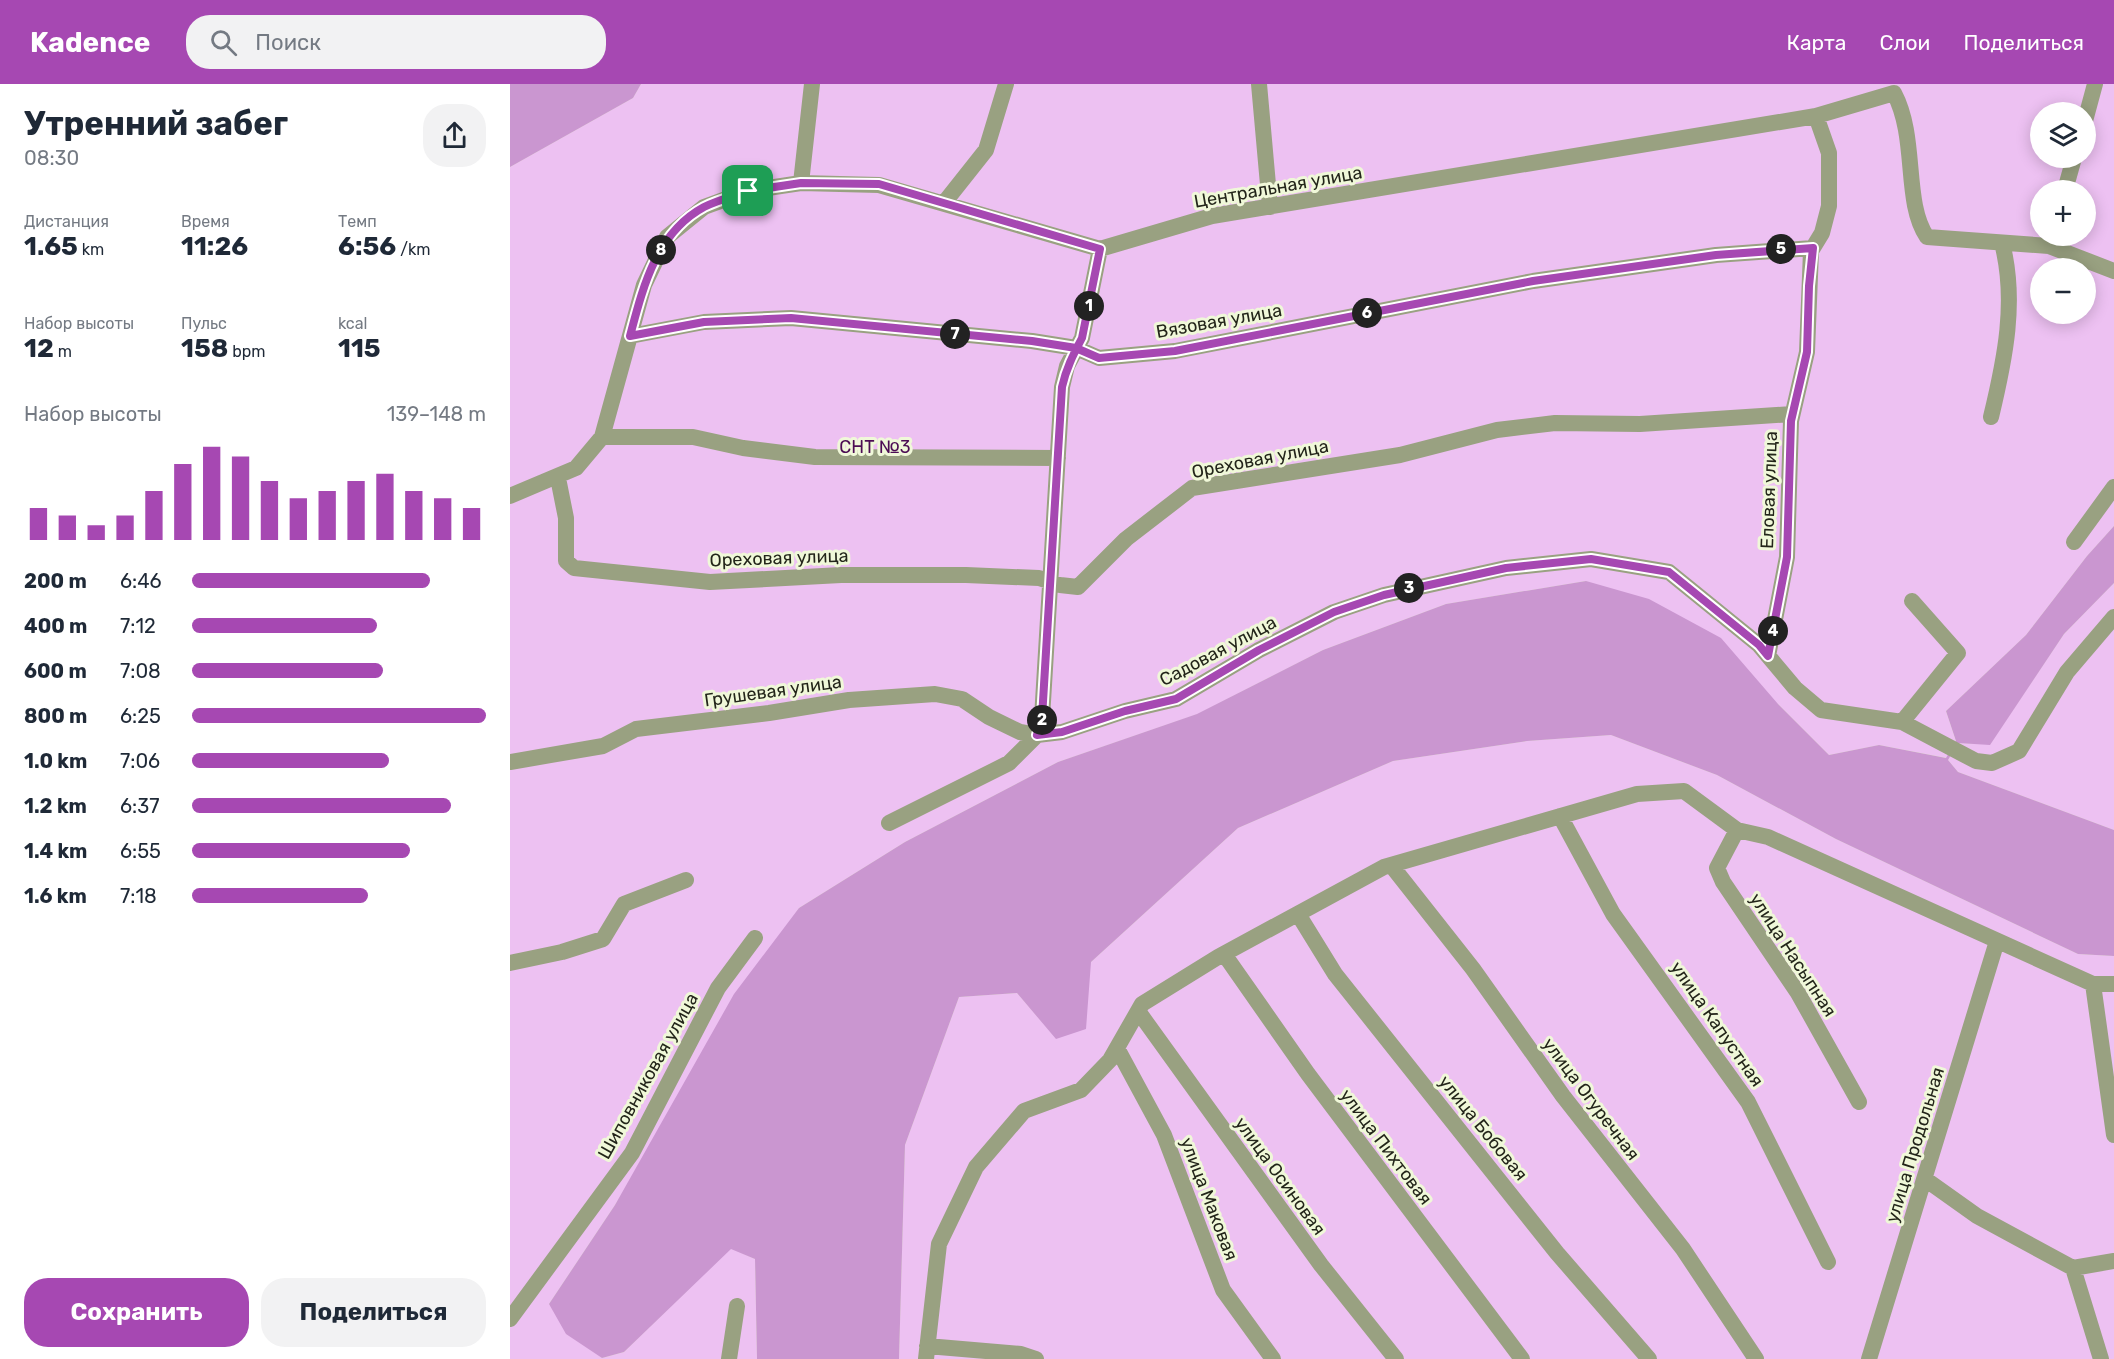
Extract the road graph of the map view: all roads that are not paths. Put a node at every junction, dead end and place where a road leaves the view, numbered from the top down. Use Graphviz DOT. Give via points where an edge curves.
graph roads {
  1 [pos="812,84"];
  2 [pos="1006,84"];
  3 [pos="1259,84"];
  4 [pos="2095,84"];
  5 [pos="1896,89"];
  6 [pos="2090,102"];
  7 [pos="1816,116"];
  8 [pos="801,183"];
  9 [pos="944,203"];
  10 [pos="1270,207"];
  11 [pos="2030,242"];
  12 [pos="2002,243"];
  13 [pos="2061,246"];
  14 [pos="1813,248"];
  15 [pos="1100,249"];
  16 [pos="2114,271"];
  17 [pos="630,336"];
  18 [pos="1076,348"];
  19 [pos="1792,414"];
  20 [pos="1991,417"];
  21 [pos="602,437"];
  22 [pos="1058,458"];
  23 [pos="558,477"];
  24 [pos="2114,487"];
  25 [pos="510,496"];
  26 [pos="2074,542"];
  27 [pos="1050,582"];
  28 [pos="1912,601"];
  29 [pos="2114,617"];
  30 [pos="1768,656"];
  31 [pos="1902,722"];
  32 [pos="1037,735"];
  33 [pos="510,762"];
  34 [pos="1560,816"];
  35 [pos="889,824"];
  36 [pos="1737,830"];
  37 [pos="1391,865"];
  38 [pos="686,880"];
  39 [pos="1298,914"];
  40 [pos="755,938"];
  41 [pos="1997,942"];
  42 [pos="1224,954"];
  43 [pos="510,963"];
  44 [pos="2093,984"];
  45 [pos="2114,984"];
  46 [pos="1138,1011"];
  47 [pos="1117,1048"];
  48 [pos="1859,1101"];
  49 [pos="2114,1135"];
  50 [pos="1925,1179"];
  51 [pos="2114,1261"];
  52 [pos="1828,1262"];
  53 [pos="2073,1268"];
  54 [pos="737,1306"];
  55 [pos="510,1318"];
  56 [pos="926,1353"];
  57 [pos="729,1359"];
  58 [pos="1036,1359"];
  59 [pos="1273,1359"];
  60 [pos="1396,1359"];
  61 [pos="1522,1359"];
  62 [pos="1649,1359"];
  63 [pos="1756,1359"];
  64 [pos="1869,1359"];
  65 [pos="2101,1359"];
  1 -- 8 [label="street"];
  2 -- 9 [label="street" via="986,150"];
  3 -- 10 [label="street"];
  4 -- 6 [label="street"];
  5 -- 7 [label="street, Центральная улица"];
  5 -- 12 [label="street, Центральная улица" via="1909,142 1918,223 1927,237"];
  7 -- 10 [label="street, Центральная улица"];
  7 -- 14 [label="street, Еловая улица" via="1829,153 1831,175 1829,206 1822,233"];
  8 -- 9 [label="street" via="879,184"];
  8 -- 17 [label="street" via="748,191 704,207 668,237 644,285"];
  9 -- 15 [label="street"];
  10 -- 15 [label="street, Центральная улица" via="1212,216"];
  11 -- 12 [label="street, Центральная улица"];
  12 -- 20 [label="street" via="2008,266 2009,317"];
  13 -- 16 [label="street, Центральная улица"];
  14 -- 18 [label="street, Вязовая улица" via="1716,255 1533,281 1175,351 1099,358"];
  14 -- 19 [label="street, Еловая улица" via="1807,352"];
  15 -- 18 [label="street" via="1082,338"];
  17 -- 18 [label="street, Вязовая улица" via="704,322 791,318"];
  17 -- 21 [label="street"];
  18 -- 22 [label="street" via="1062,387"];
  19 -- 27 [label="street, Ореховая улица" via="1640,424 1555,423 1497,430 1400,455 1192,488 1126,539 1078,587"];
  19 -- 30 [label="street, Еловая улица" via="1787,557"];
  21 -- 22 [label="street" via="693,437 815,458"];
  21 -- 23 [label="street" via="576,468"];
  22 -- 27 [label="street"];
  23 -- 25 [label="street"];
  23 -- 27 [label="street, Ореховая улица" via="566,518 566,561 574,568 710,582 841,574 966,574 1040,578"];
  24 -- 26 [label="street"];
  27 -- 32 [label="street" via="1042,718"];
  28 -- 31 [label="street" via="1958,653"];
  29 -- 31 [label="street, Садовая улица" via="2067,672 2019,751 1992,763 1976,761"];
  30 -- 31 [label="street, Садовая улица" via="1795,688 1821,710"];
  30 -- 32 [label="street, Садовая улица" via="1669,572 1591,559 1506,568 1384,595 1334,612 1176,699 1062,732"];
  32 -- 33 [label="street, Грушевая улица" via="1010,727 962,699 935,694 849,700 636,729 603,746"];
  32 -- 35 [label="street" via="1009,763"];
  34 -- 36 [label="street" via="1637,794 1684,790"];
  34 -- 37 [label="street"];
  34 -- 52 [label="street, улица Капустная" via="1613,914 1748,1101"];
  36 -- 41 [label="street" via="1768,837"];
  36 -- 48 [label="street, улица Насыпная" via="1717,868 1720,875 1798,993"];
  37 -- 39 [label="street"];
  37 -- 63 [label="street, улица Огуречная" via="1683,1249"];
  38 -- 43 [label="street" via="624,904 603,939"];
  39 -- 42 [label="street"];
  39 -- 62 [label="street, улица Бобовая" via="1335,974 1557,1253"];
  40 -- 55 [label="street, Шиповниковая улица" via="718,988 632,1153"];
  41 -- 44 [label="street"];
  41 -- 50 [label="street, улица Продольная"];
  42 -- 46 [label="street" via="1142,1004"];
  42 -- 61 [label="street, улица Пихтовая" via="1308,1074"];
  44 -- 45 [label="street"];
  44 -- 49 [label="street"];
  46 -- 47 [label="street"];
  46 -- 60 [label="street, улица Осиновая" via="1321,1265"];
  47 -- 56 [label="street" via="1082,1090 1024,1111 976,1167 939,1244"];
  47 -- 59 [label="street, улица Маковая" via="1164,1135 1223,1290"];
  50 -- 53 [label="street" via="1977,1216"];
  50 -- 64 [label="street, улица Продольная"];
  51 -- 53 [label="street"];
  53 -- 65 [label="street"];
  54 -- 57 [label="street"];
  56 -- 58 [label="street" via="1021,1354"];
}
